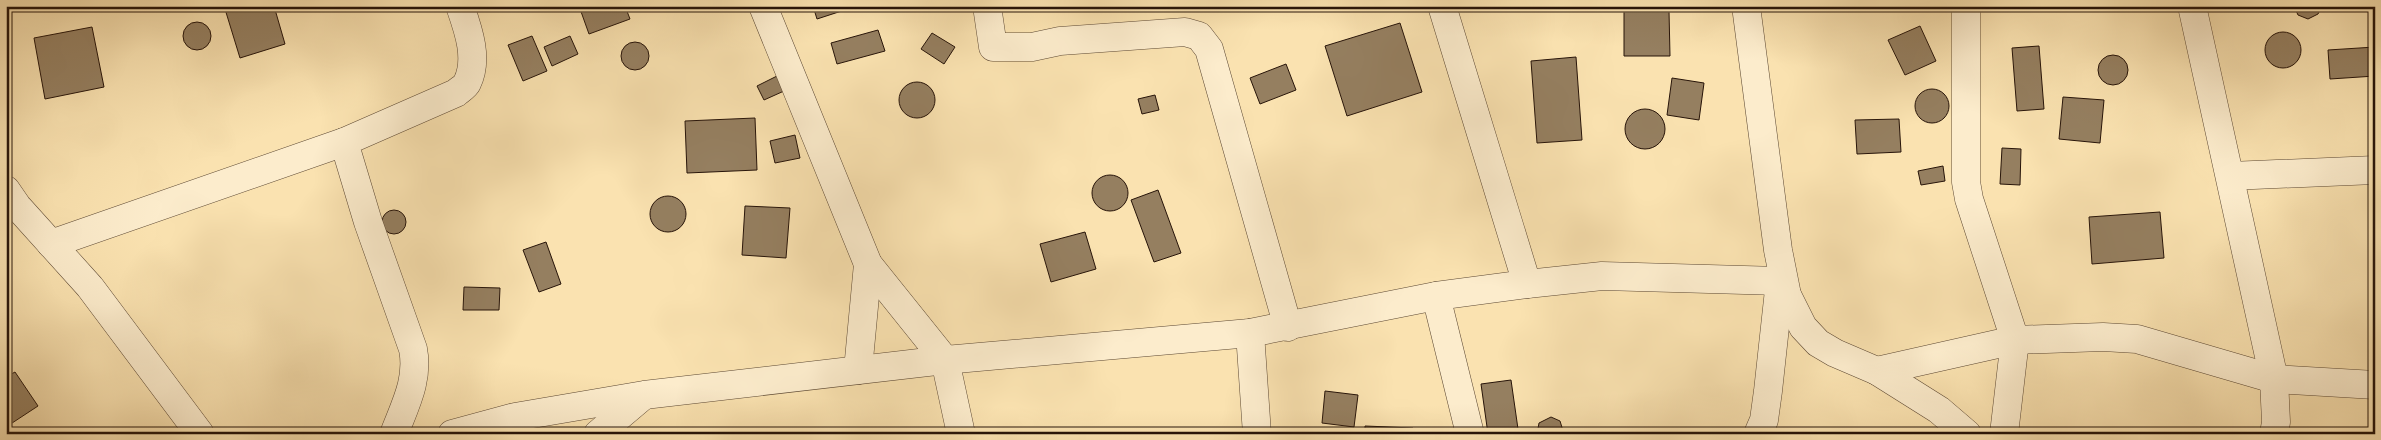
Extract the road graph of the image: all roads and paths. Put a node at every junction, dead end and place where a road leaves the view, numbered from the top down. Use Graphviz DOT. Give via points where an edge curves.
graph roads {
  1 [pos="460,6"];
  2 [pos="763,6"];
  3 [pos="987,6"];
  4 [pos="1442,6"];
  5 [pos="1746,6"];
  6 [pos="1966,6"];
  7 [pos="2192,6"];
  8 [pos="344,142"];
  9 [pos="2375,170"];
  10 [pos="2230,176"];
  11 [pos="10,203"];
  12 [pos="50,244"];
  13 [pos="868,264"];
  14 [pos="1527,284"];
  15 [pos="1784,288"];
  16 [pos="1436,296"];
  17 [pos="1288,327"];
  18 [pos="1250,333"];
  19 [pos="2015,340"];
  20 [pos="946,360"];
  21 [pos="858,370"];
  22 [pos="1877,371"];
  23 [pos="2274,379"];
  24 [pos="2375,384"];
  25 [pos="644,395"];
  26 [pos="200,434"];
  27 [pos="394,434"];
  28 [pos="452,434"];
  29 [pos="598,434"];
  30 [pos="961,434"];
  31 [pos="1258,434"];
  32 [pos="1470,434"];
  33 [pos="1758,434"];
  34 [pos="1968,434"];
  35 [pos="2004,434"];
  36 [pos="2274,434"];
  1 -- 8 [label="street" via="469,33 472,62 467,84 456,93"];
  2 -- 13 [label="street"];
  3 -- 17 [label="street" via="993,46 1032,47 1060,41 1185,32 1199,36 1209,49"];
  4 -- 14 [label="street"];
  5 -- 15 [label="street"];
  6 -- 19 [label="street" via="1966,182"];
  7 -- 10 [label="street"];
  8 -- 12 [label="street"];
  8 -- 27 [label="street" via="416,362 414,380"];
  9 -- 10 [label="street"];
  10 -- 23 [label="street"];
  11 -- 12 [label="street"];
  12 -- 26 [label="street" via="104,305"];
  13 -- 20 [label="street"];
  13 -- 21 [label="street"];
  14 -- 15 [label="street" via="1602,276"];
  14 -- 16 [label="street"];
  15 -- 22 [label="street" via="1803,327 1818,343"];
  15 -- 33 [label="street" via="1764,420"];
  16 -- 17 [label="street"];
  16 -- 32 [label="street"];
  17 -- 18 [label="street"];
  18 -- 20 [label="street"];
  18 -- 31 [label="street"];
  19 -- 22 [label="street"];
  19 -- 23 [label="street" via="2103,337 2137,340"];
  19 -- 35 [label="street"];
  20 -- 21 [label="street"];
  20 -- 30 [label="street"];
  21 -- 25 [label="street"];
  22 -- 34 [label="street" via="1938,410"];
  23 -- 24 [label="street"];
  23 -- 36 [label="street"];
  25 -- 28 [label="street" via="515,417"];
  25 -- 29 [label="street"];
}
